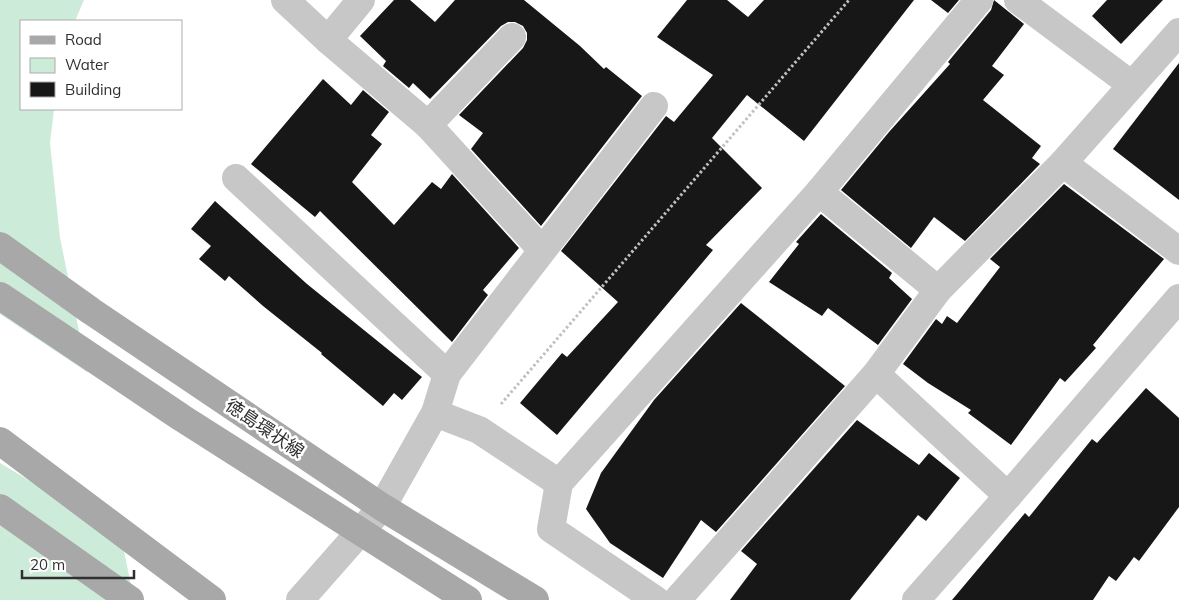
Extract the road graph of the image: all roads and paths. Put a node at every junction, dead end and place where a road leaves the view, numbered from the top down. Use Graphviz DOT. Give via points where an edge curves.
graph roads {
  1 [pos="285,0"];
  2 [pos="361,0"];
  3 [pos="849,0"];
  4 [pos="979,0"];
  5 [pos="1018,0"];
  6 [pos="1179,32"];
  7 [pos="512,37"];
  8 [pos="328,40"];
  9 [pos="1132,85"];
  10 [pos="654,106"];
  11 [pos="428,125"];
  12 [pos="1063,163"];
  13 [pos="236,178"];
  14 [pos="818,192"];
  15 [pos="0,246"];
  16 [pos="542,250"];
  17 [pos="1179,251"];
  18 [pos="938,290"];
  19 [pos="0,296"];
  20 [pos="1179,298"];
  21 [pos="446,374"];
  22 [pos="876,374"];
  23 [pos="435,413"];
  24 [pos="479,430"];
  25 [pos="0,441"];
  26 [pos="559,483"];
  27 [pos="1008,496"];
  28 [pos="382,507"];
  29 [pos="0,508"];
  30 [pos="130,600"];
  31 [pos="212,600"];
  32 [pos="300,600"];
  33 [pos="468,600"];
  34 [pos="535,600"];
  35 [pos="656,600"];
  36 [pos="677,600"];
  37 [pos="916,600"];
  1 -- 8 [label="street"];
  2 -- 8 [label="street"];
  3 -- 24 [label="path"];
  4 -- 14 [label="street"];
  5 -- 9 [label="street"];
  6 -- 9 [label="street"];
  7 -- 11 [label="street"];
  8 -- 11 [label="street"];
  9 -- 12 [label="street"];
  10 -- 16 [label="street"];
  11 -- 16 [label="street"];
  12 -- 17 [label="street"];
  12 -- 18 [label="street"];
  13 -- 21 [label="street"];
  14 -- 18 [label="street"];
  14 -- 26 [label="street"];
  15 -- 28 [label="main road, 徳島環状線"];
  16 -- 21 [label="street"];
  18 -- 22 [label="street"];
  19 -- 33 [label="main road" via="182,418"];
  20 -- 27 [label="street"];
  21 -- 23 [label="street"];
  22 -- 27 [label="street"];
  22 -- 36 [label="street"];
  23 -- 24 [label="street"];
  23 -- 28 [label="street"];
  24 -- 26 [label="street"];
  25 -- 31 [label="main road"];
  26 -- 35 [label="street" via="551,529"];
  27 -- 37 [label="street"];
  28 -- 32 [label="street"];
  28 -- 34 [label="main road, 徳島環状線"];
  29 -- 30 [label="main road"];
}
